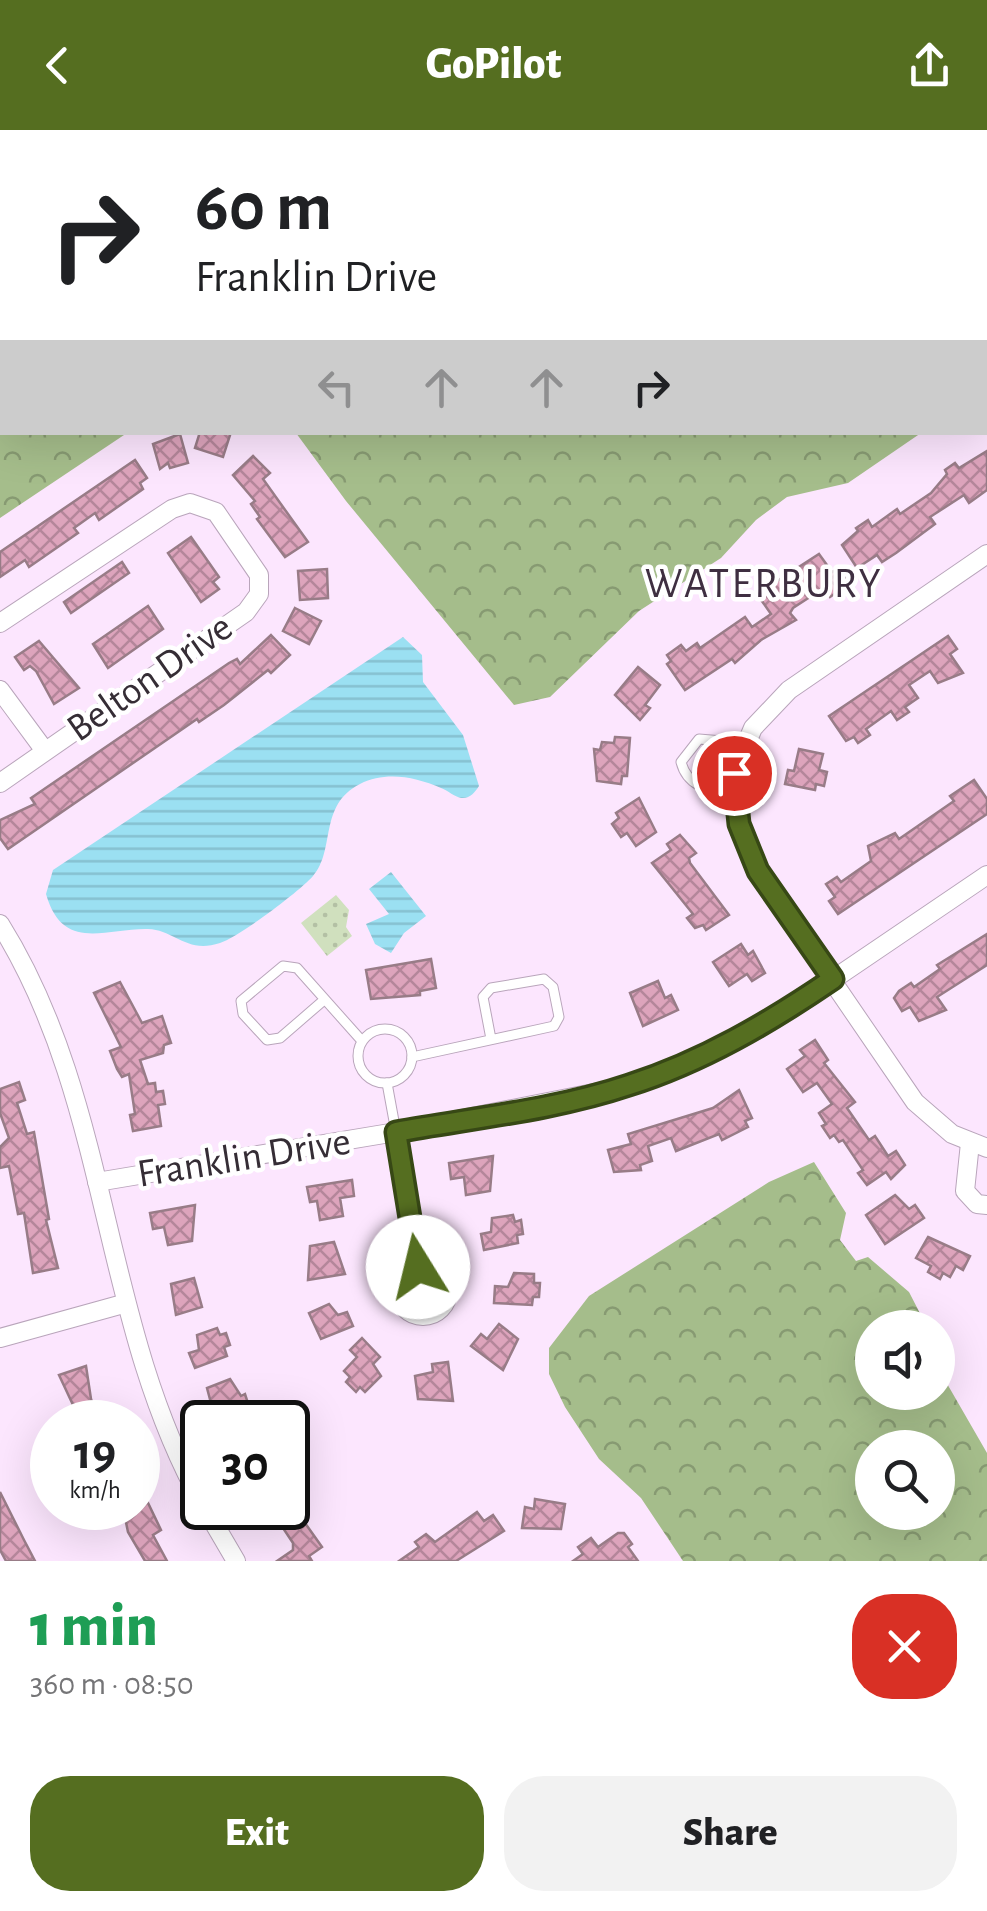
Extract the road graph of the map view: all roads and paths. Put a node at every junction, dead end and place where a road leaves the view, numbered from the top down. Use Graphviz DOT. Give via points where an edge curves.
graph roads {
  1 [pos="987,554"];
  2 [pos="0,623"];
  3 [pos="0,690"];
  4 [pos="746,744"];
  5 [pos="45,751"];
  6 [pos="0,783"];
  7 [pos="736,795"];
  8 [pos="987,875"];
  9 [pos="0,924"];
  10 [pos="833,979"];
  11 [pos="324,1000"];
  12 [pos="491,1040"];
  13 [pos="362,1041"];
  14 [pos="412,1057"];
  15 [pos="387,1083"];
  16 [pos="396,1132"];
  17 [pos="979,1145"];
  18 [pos="97,1182"];
  19 [pos="987,1205"];
  20 [pos="418,1267"];
  21 [pos="124,1304"];
  22 [pos="0,1338"];
  23 [pos="180,1454"];
  24 [pos="218,1530"];
  25 [pos="236,1561"];
  1 -- 4 [label="street" via="789,690"];
  2 -- 5 [label="street, Belton Drive" via="190,503 216,512 258,575 259,594 246,612"];
  3 -- 5 [label="street, Belton Drive"];
  4 -- 7 [label="street" via="734,773"];
  4 -- 7 [label="lane" via="699,739 682,762 699,787"];
  5 -- 6 [label="street, Belton Drive"];
  7 -- 10 [label="street" via="739,824 758,871"];
  8 -- 10 [label="street, Franklin Drive"];
  9 -- 18 [label="street" via="61,1045"];
  10 -- 16 [label="street, Franklin Drive" via="698,1057 628,1086"];
  10 -- 17 [label="street" via="915,1102 939,1126"];
  11 -- 11 [label="lane" via="297,968 283,966 241,1001 243,1014 267,1040 280,1038"];
  11 -- 13 [label="lane"];
  12 -- 12 [label="lane" via="554,1026 559,1017 553,986 544,978 491,988 483,997"];
  12 -- 14 [label="lane"];
  13 -- 14 [label="lane" via="393,1030 407,1040"];
  13 -- 15 [label="lane" via="362,1070"];
  14 -- 15 [label="lane" via="407,1072"];
  15 -- 16 [label="lane"];
  16 -- 18 [label="street, Franklin Drive"];
  16 -- 20 [label="street"];
  17 -- 19 [label="street" via="965,1192"];
  18 -- 21 [label="street"];
  21 -- 22 [label="street"];
  21 -- 23 [label="street"];
  24 -- 25 [label="street"];
}
